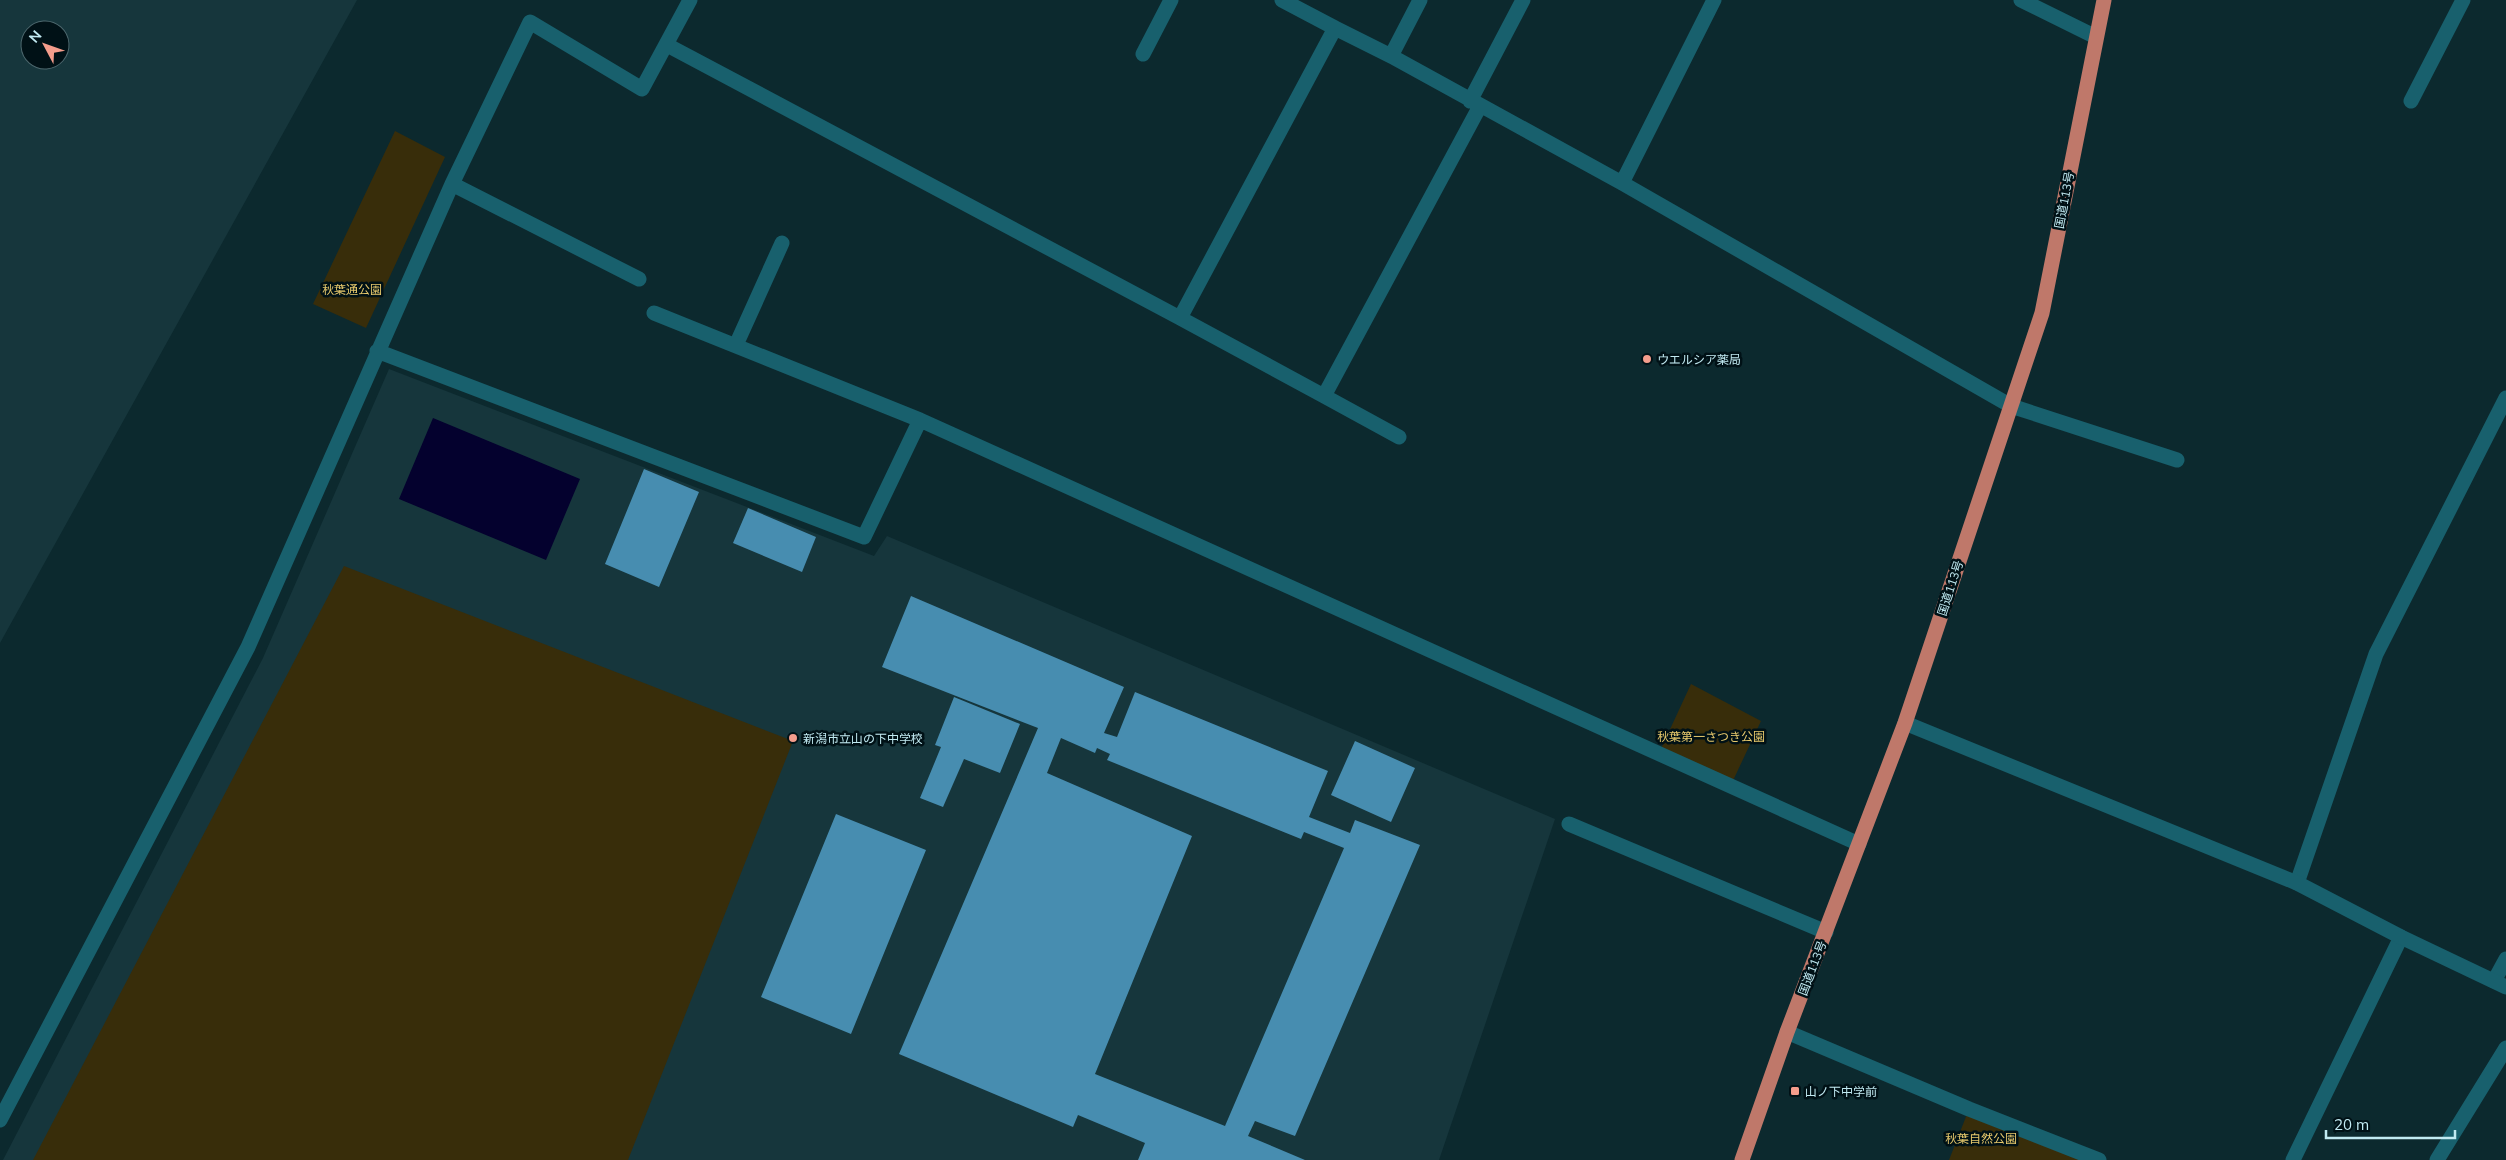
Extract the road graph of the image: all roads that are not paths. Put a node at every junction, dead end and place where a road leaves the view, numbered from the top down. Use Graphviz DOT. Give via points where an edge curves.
graph roads {
  1 [pos="690,0"];
  2 [pos="1171,0"];
  3 [pos="1282,0"];
  4 [pos="1420,0"];
  5 [pos="1523,0"];
  6 [pos="1714,0"];
  7 [pos="2021,0"];
  8 [pos="2104,0"];
  9 [pos="2463,0"];
  10 [pos="1336,28"];
  11 [pos="2096,37"];
  12 [pos="666,45"];
  13 [pos="1143,54"];
  14 [pos="1392,56"];
  15 [pos="2411,101"];
  16 [pos="1475,103"];
  17 [pos="1622,183"];
  18 [pos="452,184"];
  19 [pos="782,243"];
  20 [pos="639,279"];
  21 [pos="654,313"];
  22 [pos="1180,318"];
  23 [pos="736,345"];
  24 [pos="377,351"];
  25 [pos="1324,396"];
  26 [pos="2506,398"];
  27 [pos="2011,406"];
  28 [pos="920,420"];
  29 [pos="1399,437"];
  30 [pos="2177,460"];
  31 [pos="1906,723"];
  32 [pos="1569,824"];
  33 [pos="1858,844"];
  34 [pos="2297,883"];
  35 [pos="1826,932"];
  36 [pos="2400,937"];
  37 [pos="2506,959"];
  38 [pos="2500,984"];
  39 [pos="1787,1032"];
  40 [pos="2506,1048"];
  41 [pos="0,1120"];
  42 [pos="1742,1160"];
  43 [pos="2099,1160"];
  44 [pos="2293,1160"];
  45 [pos="2437,1160"];
  1 -- 12 [label="street"];
  2 -- 13 [label="street"];
  3 -- 10 [label="street"];
  4 -- 14 [label="street"];
  5 -- 16 [label="street"];
  6 -- 17 [label="street"];
  7 -- 11 [label="street"];
  8 -- 11 [label="highway, 国道113号"];
  9 -- 15 [label="street"];
  10 -- 14 [label="street"];
  10 -- 22 [label="street"];
  11 -- 27 [label="highway, 国道113号" via="2042,313"];
  12 -- 18 [label="street" via="642,89 530,22"];
  12 -- 22 [label="street"];
  14 -- 16 [label="street"];
  16 -- 17 [label="street"];
  16 -- 25 [label="street"];
  17 -- 27 [label="street"];
  18 -- 20 [label="street"];
  18 -- 24 [label="street"];
  19 -- 23 [label="street"];
  21 -- 23 [label="street"];
  22 -- 25 [label="street"];
  23 -- 28 [label="street"];
  24 -- 28 [label="street" via="864,537"];
  24 -- 41 [label="street" via="248,646"];
  25 -- 29 [label="street"];
  26 -- 34 [label="street" via="2376,654"];
  27 -- 30 [label="street"];
  27 -- 31 [label="highway, 国道113号"];
  28 -- 33 [label="street"];
  31 -- 33 [label="highway, 国道113号"];
  31 -- 34 [label="street"];
  32 -- 35 [label="street"];
  33 -- 35 [label="highway, 国道113号"];
  34 -- 36 [label="street"];
  35 -- 39 [label="highway, 国道113号"];
  36 -- 38 [label="street"];
  36 -- 44 [label="street"];
  37 -- 38 [label="street"];
  39 -- 42 [label="highway, 国道113号"];
  39 -- 43 [label="street" via="1968,1109"];
  40 -- 45 [label="street"];
}
